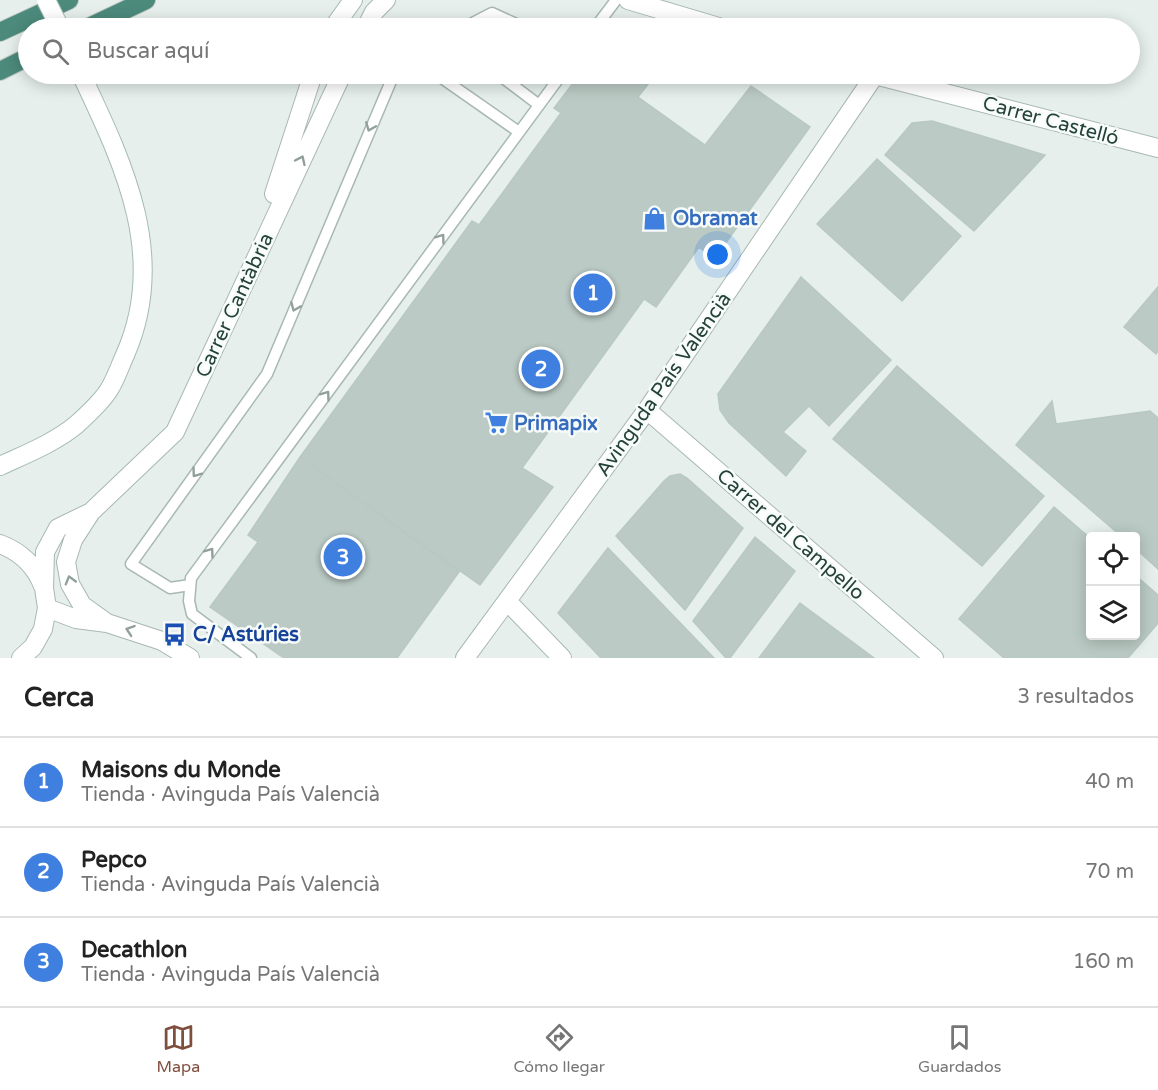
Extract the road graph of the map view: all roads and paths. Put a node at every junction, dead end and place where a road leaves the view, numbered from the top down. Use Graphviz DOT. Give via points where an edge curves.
graph roads {
  1 [pos="46,0"];
  2 [pos="69,0"];
  3 [pos="146,0"];
  4 [pos="353,0"];
  5 [pos="386,0"];
  6 [pos="616,0"];
  7 [pos="628,0"];
  8 [pos="31,18"];
  9 [pos="55,18"];
  10 [pos="108,18"];
  11 [pos="340,18"];
  12 [pos="371,18"];
  13 [pos="482,18"];
  14 [pos="503,18"];
  15 [pos="603,18"];
  16 [pos="688,18"];
  17 [pos="18,24"];
  18 [pos="0,33"];
  19 [pos="18,62"];
  20 [pos="0,71"];
  21 [pos="86,84"];
  22 [pos="310,84"];
  23 [pos="337,84"];
  24 [pos="389,84"];
  25 [pos="450,84"];
  26 [pos="516,84"];
  27 [pos="555,84"];
  28 [pos="866,84"];
  29 [pos="912,84"];
  30 [pos="540,105"];
  31 [pos="519,132"];
  32 [pos="1158,148"];
  33 [pos="250,270"];
  34 [pos="647,410"];
  35 [pos="0,466"];
  36 [pos="91,512"];
  37 [pos="0,544"];
  38 [pos="190,585"];
  39 [pos="44,588"];
  40 [pos="507,601"];
  41 [pos="47,608"];
  42 [pos="108,623"];
  43 [pos="21,658"];
  44 [pos="190,658"];
  45 [pos="251,658"];
  46 [pos="465,658"];
  47 [pos="562,658"];
  48 [pos="934,658"];
  1 -- 9 [label="street, bridge"];
  2 -- 8 [label="highway"];
  3 -- 10 [label="highway"];
  4 -- 11 [label="street"];
  5 -- 12 [label="street"];
  6 -- 15 [label="lane"];
  7 -- 16 [label="street"];
  13 -- 14 [label="lane" via="492,13"];
  17 -- 18 [label="highway"];
  19 -- 20 [label="highway"];
  21 -- 35 [label="street" via="128,185 142,243 143,292 131,342 110,390 75,425 38,449"];
  22 -- 33 [label="street"];
  33 -- 23 [label="street, Carrer Cantàbria, one-way"];
  24 -- 38 [label="lane, one-way" via="267,374 131,564 170,588"];
  25 -- 31 [label="lane"];
  26 -- 30 [label="lane"];
  27 -- 30 [label="lane"];
  28 -- 34 [label="street, Avinguda País Valencià"];
  29 -- 32 [label="street, Carrer Castelló"];
  30 -- 31 [label="lane"];
  38 -- 31 [label="lane, one-way" via="191,578"];
  33 -- 36 [label="street, Carrer Cantàbria" via="175,432"];
  34 -- 40 [label="street, Avinguda País Valencià"];
  34 -- 48 [label="street, Carrer del Campello"];
  36 -- 39 [label="street" via="58,528 45,552"];
  42 -- 36 [label="street, one-way" via="82,605 70,584 66,562 73,540"];
  37 -- 39 [label="street" via="15,549 30,563"];
  38 -- 45 [label="lane" via="192,614"];
  39 -- 41 [label="street"];
  40 -- 46 [label="street, Avinguda País Valencià"];
  40 -- 47 [label="street"];
  41 -- 42 [label="street" via="76,619"];
  41 -- 43 [label="street" via="43,629"];
  44 -- 42 [label="street, one-way" via="162,641"];
}
